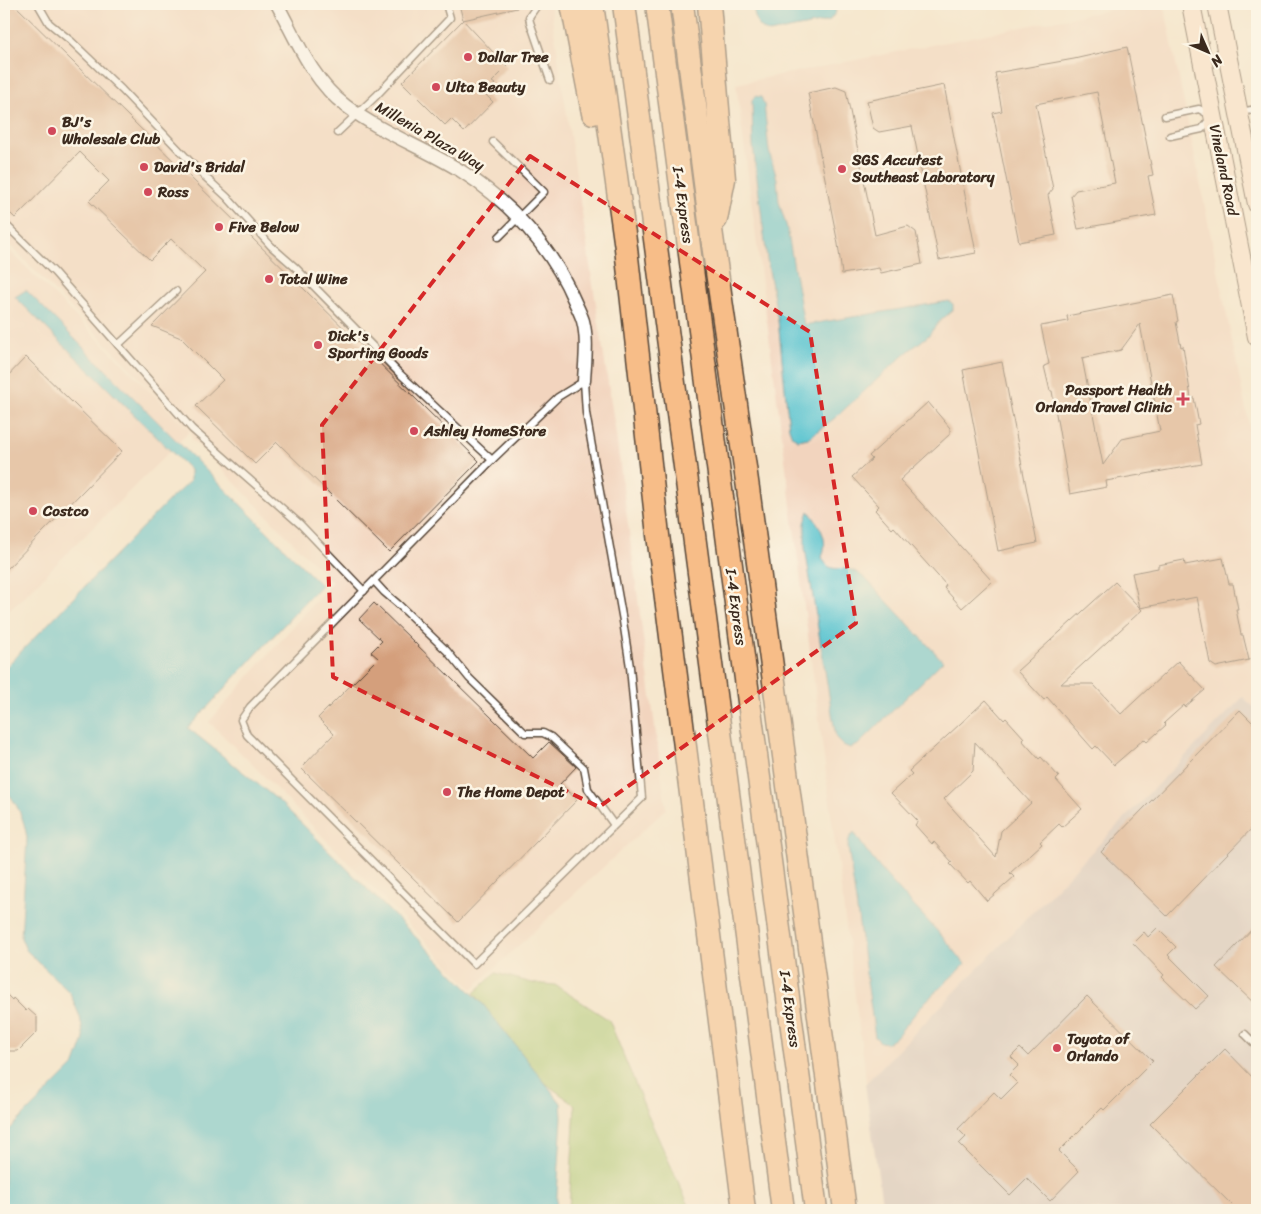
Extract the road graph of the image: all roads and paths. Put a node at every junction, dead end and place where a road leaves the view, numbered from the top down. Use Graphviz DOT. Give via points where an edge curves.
graph roads {
  1 [pos="38,4"];
  2 [pos="277,4"];
  3 [pos="446,4"];
  4 [pos="538,4"];
  5 [pos="572,4"];
  6 [pos="592,4"];
  7 [pos="624,4"];
  8 [pos="657,4"];
  9 [pos="682,4"];
  10 [pos="709,4"];
  11 [pos="1191,4"];
  12 [pos="1217,4"];
  13 [pos="550,80"];
  14 [pos="1257,109"];
  15 [pos="358,113"];
  16 [pos="1239,113"];
  17 [pos="1165,116"];
  18 [pos="1212,116"];
  19 [pos="337,133"];
  20 [pos="1170,136"];
  21 [pos="493,142"];
  22 [pos="614,166"];
  23 [pos="1257,204"];
  24 [pos="519,217"];
  25 [pos="4,223"];
  26 [pos="500,237"];
  27 [pos="712,237"];
  28 [pos="176,291"];
  29 [pos="1257,337"];
  30 [pos="118,345"];
  31 [pos="584,381"];
  32 [pos="492,460"];
  33 [pos="374,581"];
  34 [pos="364,591"];
  35 [pos="614,824"];
  36 [pos="1245,1034"];
  37 [pos="1257,1046"];
  38 [pos="744,1210"];
  39 [pos="783,1210"];
  40 [pos="816,1210"];
  41 [pos="845,1210"];
  1 -- 32 [label="lane" via="49,24 71,40 116,84 271,246"];
  2 -- 15 [label="street, Millenia Plaza Way" via="310,65 333,94"];
  3 -- 15 [label="lane" via="450,18"];
  4 -- 13 [label="lane" via="530,22"];
  5 -- 22 [label="highway" via="596,132"];
  6 -- 22 [label="highway"];
  7 -- 39 [label="highway"];
  8 -- 40 [label="highway, I-4 Express"];
  9 -- 27 [label="highway"];
  10 -- 27 [label="highway" via="724,179"];
  11 -- 18 [label="street, Vineland Road"];
  12 -- 16 [label="street, Vineland Road"];
  14 -- 16 [label="lane"];
  15 -- 19 [label="lane"];
  15 -- 24 [label="street, Millenia Plaza Way" via="461,171"];
  16 -- 18 [label="street"];
  16 -- 23 [label="street, Vineland Road"];
  17 -- 18 [label="lane" via="1199,109"];
  18 -- 20 [label="lane" via="1202,129"];
  18 -- 29 [label="street, Vineland Road"];
  21 -- 24 [label="lane" via="544,192"];
  22 -- 38 [label="highway"];
  24 -- 26 [label="lane"];
  24 -- 31 [label="street, Millenia Plaza Way" via="567,283 583,320 586,349"];
  25 -- 30 [label="lane" via="54,272"];
  27 -- 41 [label="highway"];
  28 -- 30 [label="lane"];
  30 -- 34 [label="lane" via="192,429 300,524"];
  31 -- 32 [label="lane" via="558,397"];
  31 -- 35 [label="lane" via="586,413 630,666 642,798"];
  32 -- 33 [label="lane"];
  33 -- 34 [label="lane"];
  33 -- 35 [label="lane" via="525,733 543,733 551,737 584,768 588,789"];
  34 -- 35 [label="lane" via="241,720 247,735 474,964"];
  36 -- 37 [label="lane"];
}
